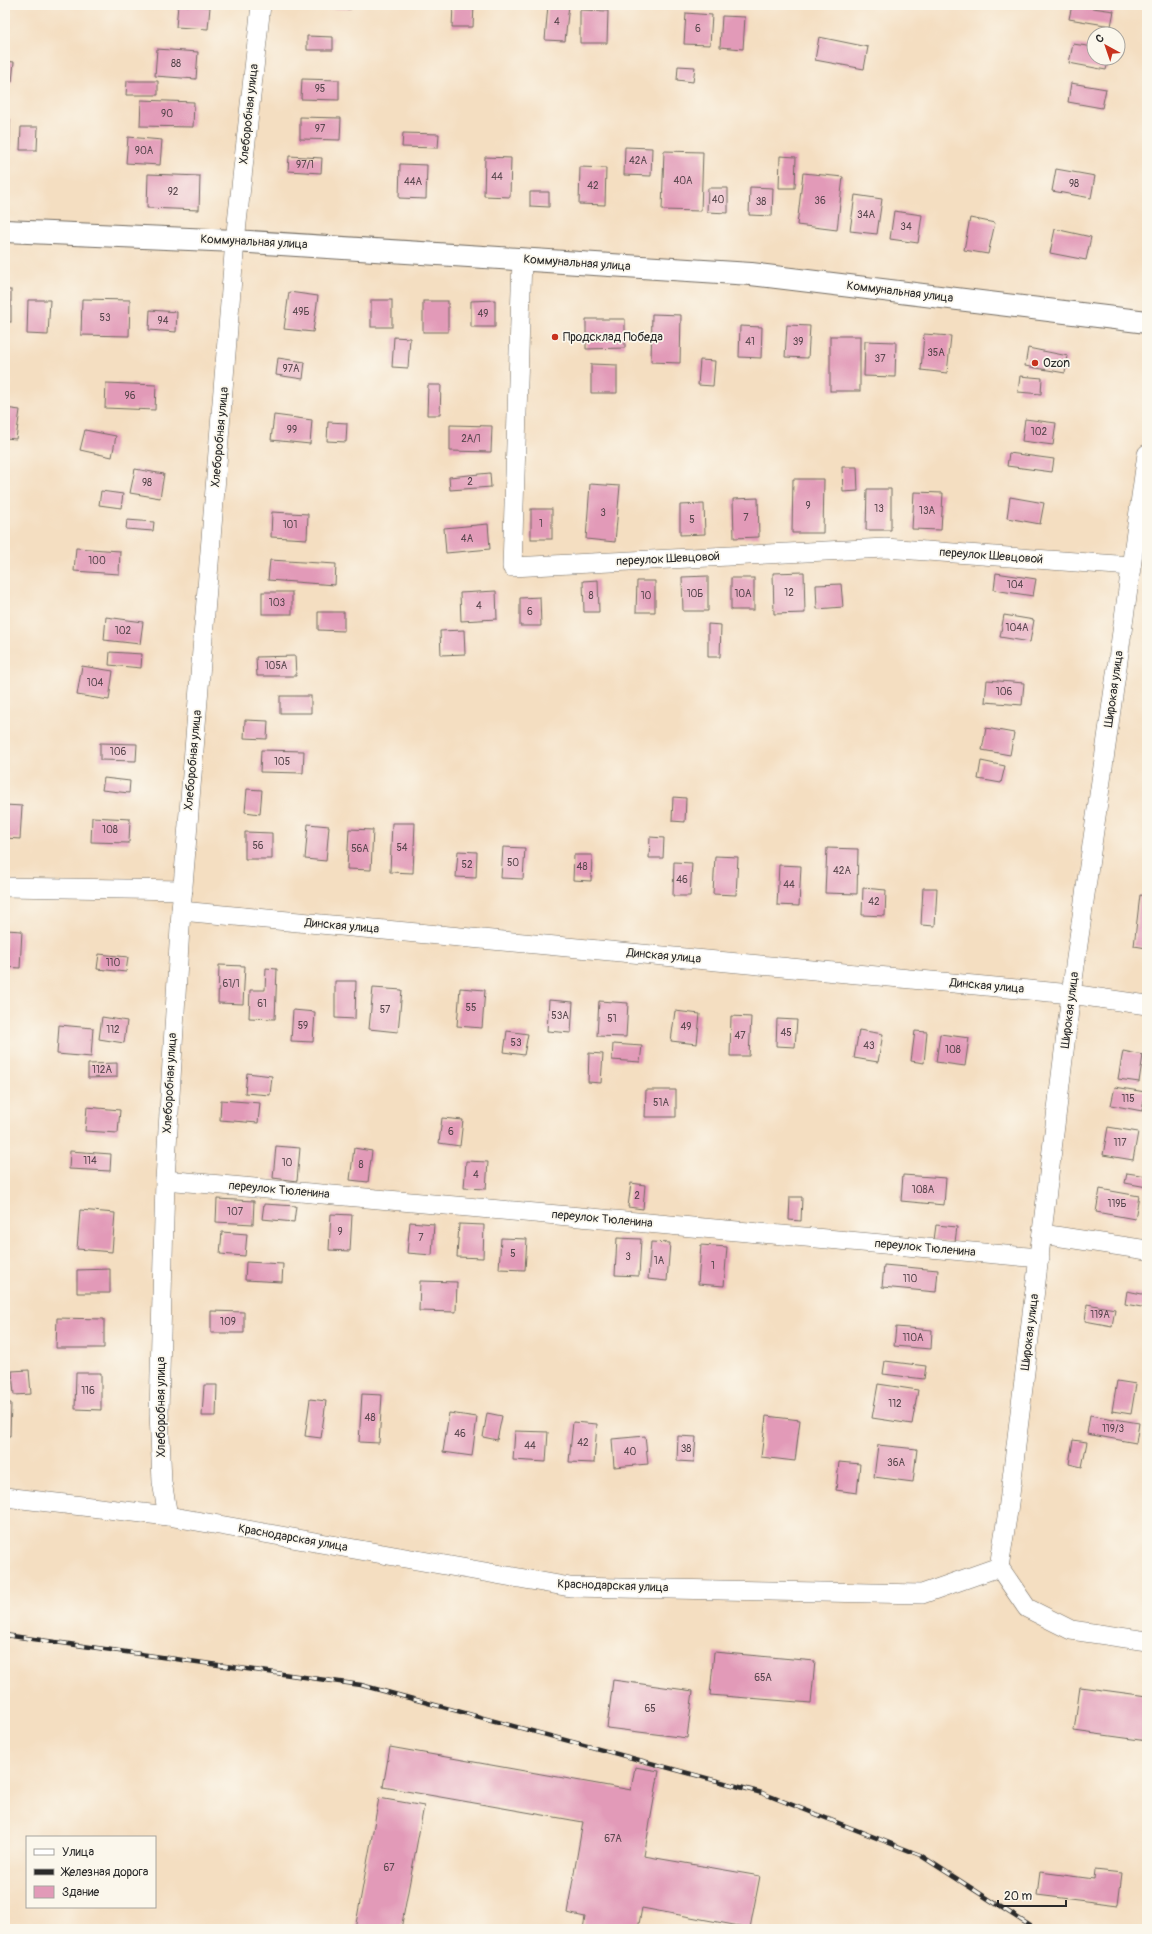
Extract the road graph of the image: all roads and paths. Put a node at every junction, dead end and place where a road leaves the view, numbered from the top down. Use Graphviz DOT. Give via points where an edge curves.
graph roads {
  1 [pos="261,5"];
  2 [pos="5,231"];
  3 [pos="236,241"];
  4 [pos="522,259"];
  5 [pos="1147,322"];
  6 [pos="1147,454"];
  7 [pos="1131,566"];
  8 [pos="5,887"];
  9 [pos="183,890"];
  10 [pos="181,911"];
  11 [pos="1071,994"];
  12 [pos="1147,1005"];
  13 [pos="164,1180"];
  14 [pos="1042,1234"];
  15 [pos="1147,1250"];
  16 [pos="1040,1258"];
  17 [pos="5,1497"];
  18 [pos="168,1516"];
  19 [pos="999,1567"];
  20 [pos="1147,1641"];
  1 -- 3 [label="street, Хлеборобная улица"];
  2 -- 3 [label="street, Коммунальная улица"];
  3 -- 4 [label="street, Коммунальная улица"];
  3 -- 9 [label="street, Хлеборобная улица"];
  4 -- 5 [label="street, Коммунальная улица" via="751,274"];
  4 -- 7 [label="street, переулок Шевцовой" via="512,567 885,548"];
  6 -- 7 [label="street, Широкая улица"];
  7 -- 11 [label="street, Широкая улица"];
  8 -- 9 [label="street"];
  9 -- 10 [label="street, Хлеборобная улица"];
  10 -- 11 [label="street, Динская улица"];
  10 -- 13 [label="street, Хлеборобная улица"];
  11 -- 12 [label="street, Динская улица"];
  11 -- 14 [label="street, Широкая улица"];
  13 -- 16 [label="street, переулок Тюленина"];
  13 -- 18 [label="street, Хлеборобная улица" via="159,1412 162,1482"];
  14 -- 15 [label="street"];
  14 -- 16 [label="street, Широкая улица"];
  16 -- 19 [label="street, Широкая улица"];
  17 -- 18 [label="street, Краснодарская улица"];
  18 -- 19 [label="street, Краснодарская улица" via="570,1587 922,1594"];
  19 -- 20 [label="street" via="1027,1608 1071,1630"];
}
